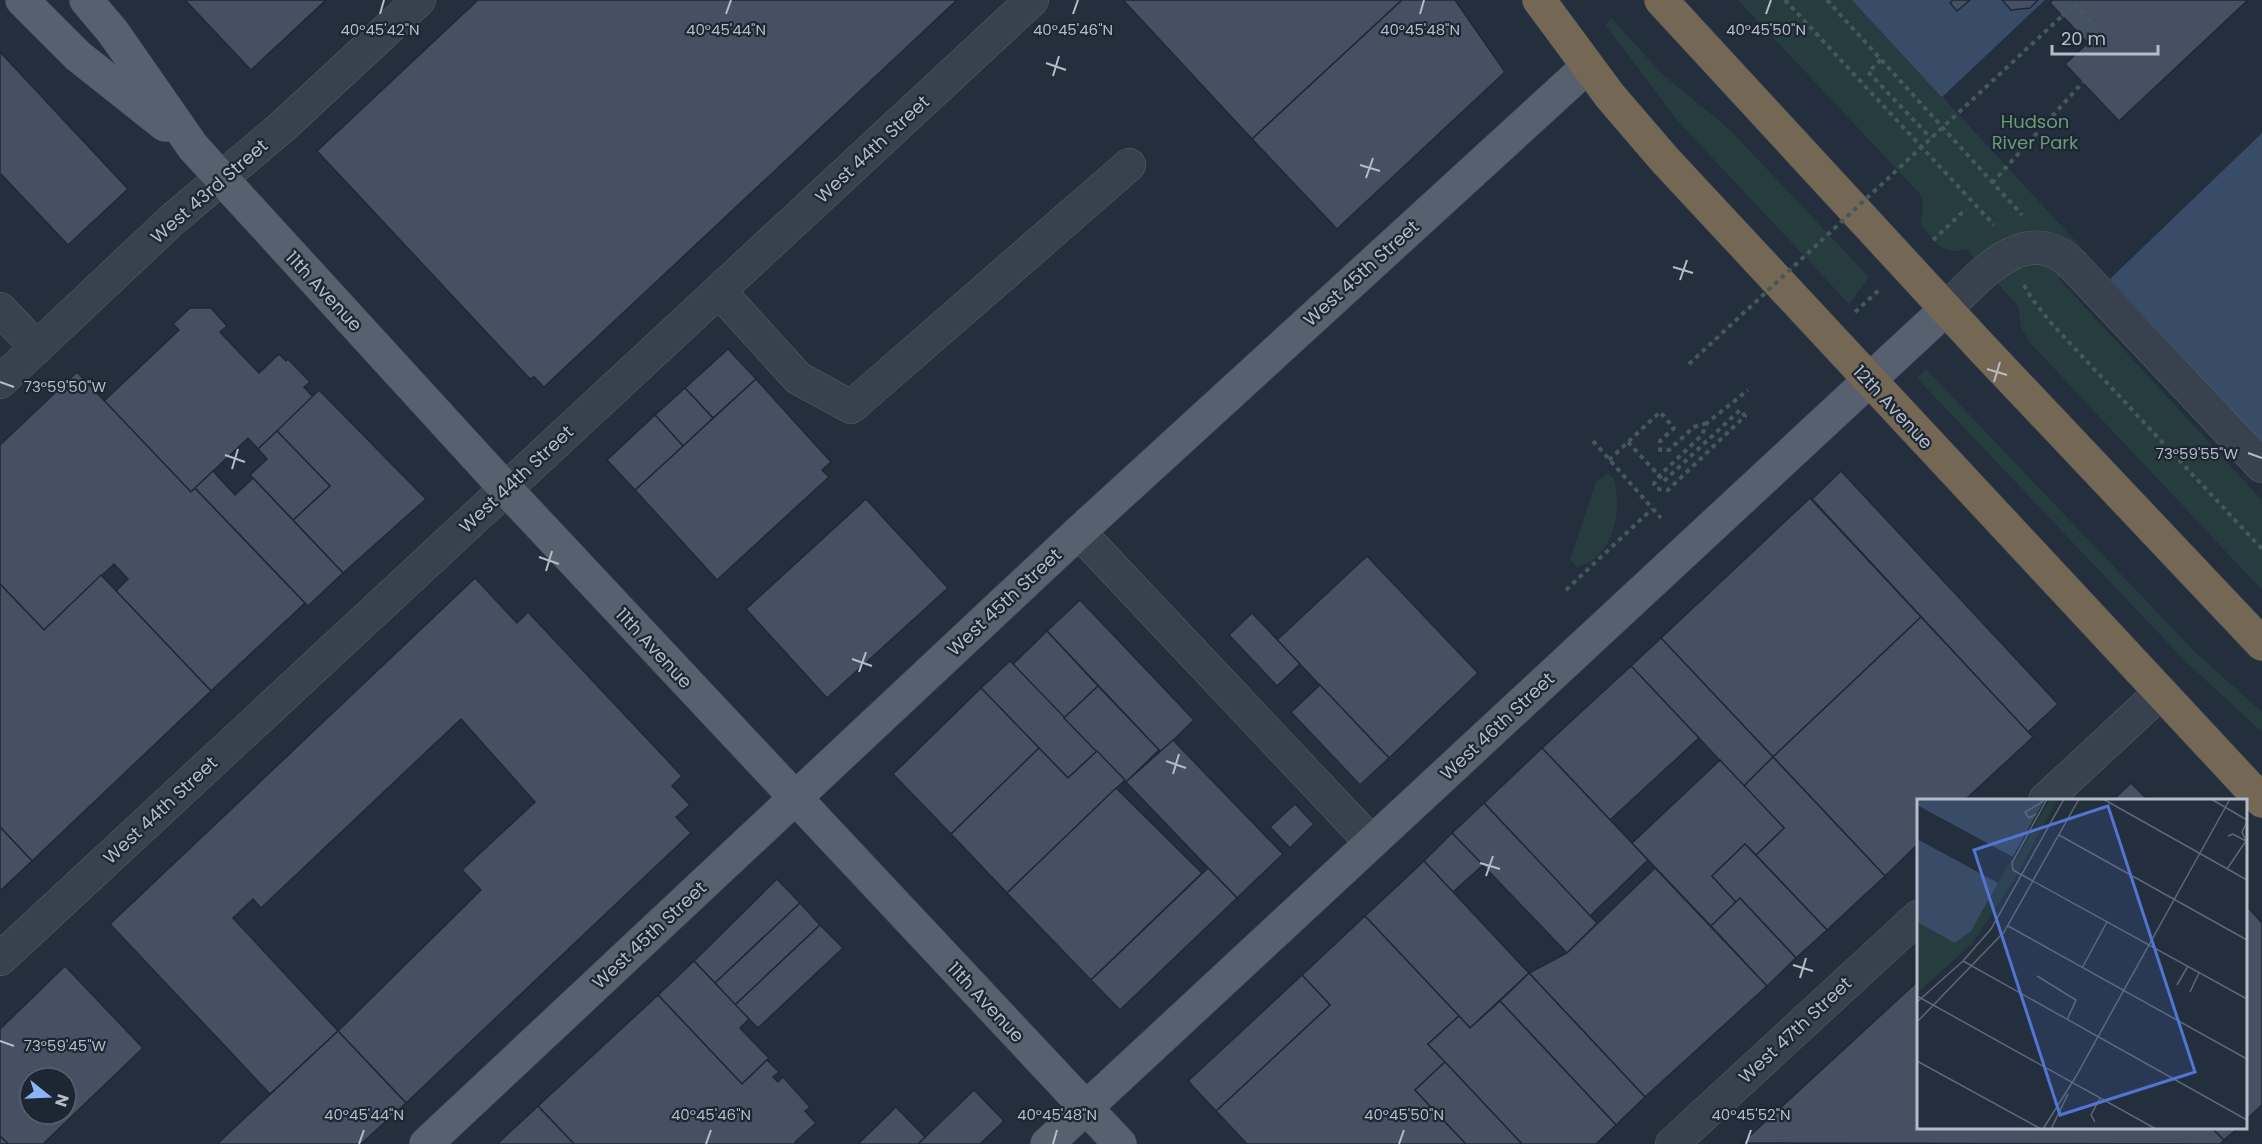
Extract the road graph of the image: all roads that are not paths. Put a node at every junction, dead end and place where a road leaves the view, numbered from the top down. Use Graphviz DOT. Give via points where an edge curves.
graph roads {
  1 [pos="22,0"];
  2 [pos="86,0"];
  3 [pos="419,0"];
  4 [pos="1032,0"];
  5 [pos="1539,0"];
  6 [pos="1661,0"];
  7 [pos="1587,67"];
  8 [pos="193,147"];
  9 [pos="1129,165"];
  10 [pos="222,179"];
  11 [pos="719,291"];
  12 [pos="0,309"];
  13 [pos="1946,309"];
  14 [pos="37,348"];
  15 [pos="1868,381"];
  16 [pos="0,382"];
  17 [pos="2262,466"];
  18 [pos="505,488"];
  19 [pos="1079,532"];
  20 [pos="2262,644"];
  21 [pos="2161,692"];
  22 [pos="795,798"];
  23 [pos="2046,799"];
  24 [pos="2262,801"];
  25 [pos="1371,842"];
  26 [pos="1917,918"];
  27 [pos="0,959"];
  28 [pos="1086,1108"];
  29 [pos="426,1144"];
  30 [pos="1047,1144"];
  31 [pos="1120,1144"];
  32 [pos="1672,1144"];
  1 -- 8 [label="main road, 11th Avenue" via="78,56"];
  2 -- 8 [label="main road, 11th Avenue"];
  3 -- 10 [label="street, West 43rd Street"];
  4 -- 11 [label="street, West 44th Street"];
  5 -- 7 [label="highway, 12th Avenue"];
  6 -- 13 [label="highway"];
  7 -- 15 [label="highway, 12th Avenue" via="1673,168"];
  7 -- 19 [label="main road, West 45th Street"];
  8 -- 10 [label="main road, 11th Avenue"];
  9 -- 11 [label="street" via="851,407 798,378"];
  10 -- 14 [label="street, West 43rd Street" via="173,219"];
  10 -- 18 [label="main road, 11th Avenue"];
  11 -- 18 [label="street, West 44th Street"];
  12 -- 14 [label="street"];
  13 -- 15 [label="main road, West 46th Street"];
  13 -- 17 [label="street" via="1989,268 2010,254 2035,247 2055,251 2073,265"];
  13 -- 20 [label="highway"];
  14 -- 16 [label="street, West 43rd Street"];
  15 -- 21 [label="highway, 12th Avenue"];
  15 -- 25 [label="main road, West 46th Street"];
  18 -- 22 [label="main road, 11th Avenue"];
  18 -- 27 [label="street, West 44th Street"];
  19 -- 22 [label="main road, West 45th Street"];
  19 -- 25 [label="street"];
  21 -- 23 [label="street"];
  21 -- 24 [label="highway, 12th Avenue"];
  22 -- 28 [label="main road, 11th Avenue"];
  22 -- 29 [label="main road, West 45th Street"];
  25 -- 28 [label="main road, West 46th Street"];
  26 -- 32 [label="street, West 47th Street"];
  28 -- 30 [label="main road, West 46th Street"];
  28 -- 31 [label="main road, 11th Avenue"];
}
